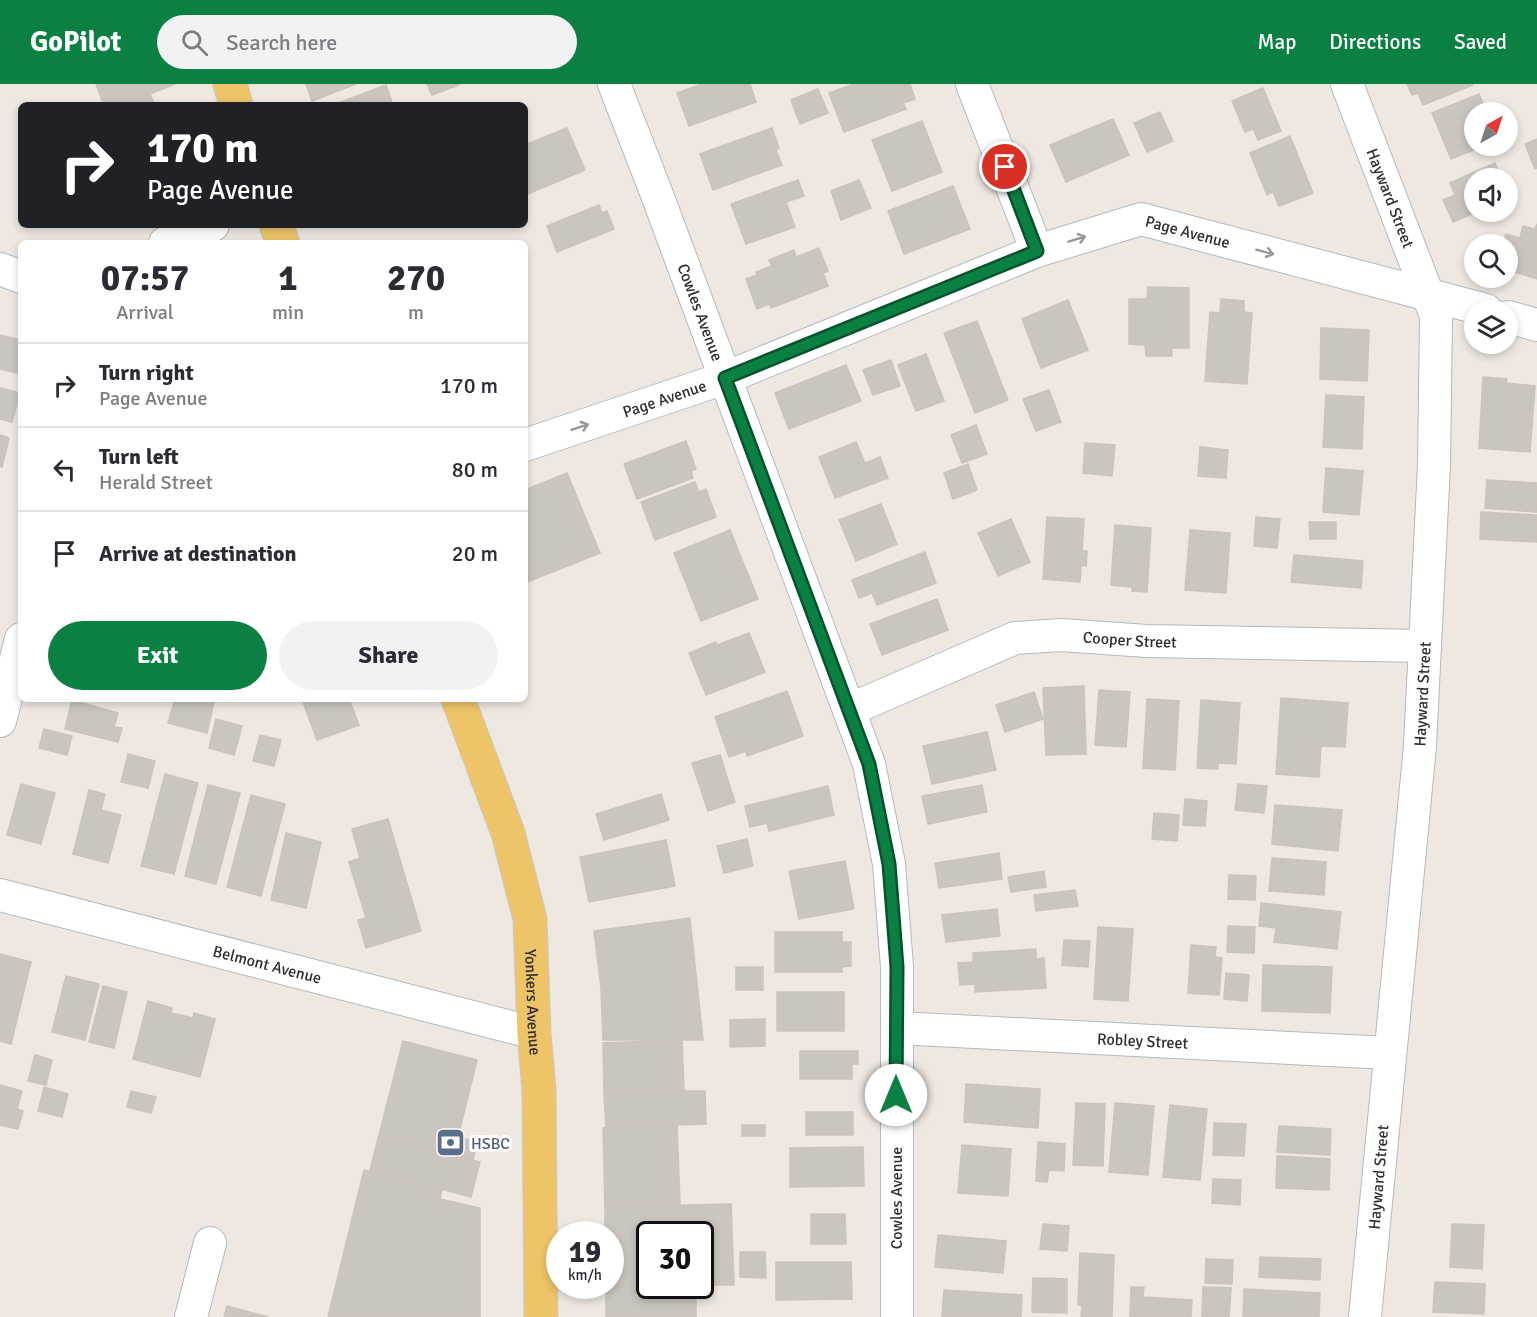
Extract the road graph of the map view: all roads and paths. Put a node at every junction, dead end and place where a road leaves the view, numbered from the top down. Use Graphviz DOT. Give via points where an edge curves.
graph roads {
  1 [pos="230,84"];
  2 [pos="614,84"];
  3 [pos="972,84"];
  4 [pos="1347,84"];
  5 [pos="235,102"];
  6 [pos="205,228"];
  7 [pos="173,240"];
  8 [pos="1037,251"];
  9 [pos="0,269"];
  10 [pos="18,276"];
  11 [pos="1427,294"];
  12 [pos="1464,304"];
  13 [pos="1518,319"];
  14 [pos="1537,325"];
  15 [pos="725,378"];
  16 [pos="528,445"];
  17 [pos="1425,646"];
  18 [pos="18,651"];
  19 [pos="459,702"];
  20 [pos="849,710"];
  21 [pos="0,721"];
  22 [pos="0,895"];
  23 [pos="897,1028"];
  24 [pos="534,1033"];
  25 [pos="1389,1053"];
  26 [pos="210,1243"];
  27 [pos="191,1317"];
  28 [pos="541,1317"];
  29 [pos="897,1317"];
  30 [pos="1365,1317"];
  1 -- 5 [label="main road"];
  2 -- 15 [label="street, Cowles Avenue"];
  3 -- 8 [label="street"];
  4 -- 11 [label="street, Hayward Street"];
  6 -- 7 [label="street"];
  8 -- 11 [label="street, Page Avenue, one-way" via="1141,219"];
  8 -- 15 [label="street, Page Avenue"];
  9 -- 10 [label="street"];
  11 -- 12 [label="street, Page Avenue"];
  11 -- 17 [label="street, Hayward Street" via="1436,327"];
  13 -- 14 [label="street"];
  16 -- 15 [label="street, Page Avenue, one-way"];
  15 -- 20 [label="street, Cowles Avenue"];
  17 -- 20 [label="street, Cooper Street" via="1147,641 1061,635 1015,638"];
  17 -- 25 [label="street, Hayward Street" via="1420,746"];
  18 -- 21 [label="street"];
  19 -- 24 [label="main road, Yonkers Avenue" via="508,833 530,919"];
  20 -- 23 [label="street, Cowles Avenue" via="869,764 889,864"];
  22 -- 24 [label="street, Belmont Avenue"];
  23 -- 25 [label="street, Robley Street"];
  23 -- 29 [label="street, Cowles Avenue"];
  24 -- 28 [label="main road, Yonkers Avenue" via="539,1101"];
  25 -- 30 [label="street, Hayward Street"];
  26 -- 27 [label="street"];
}
